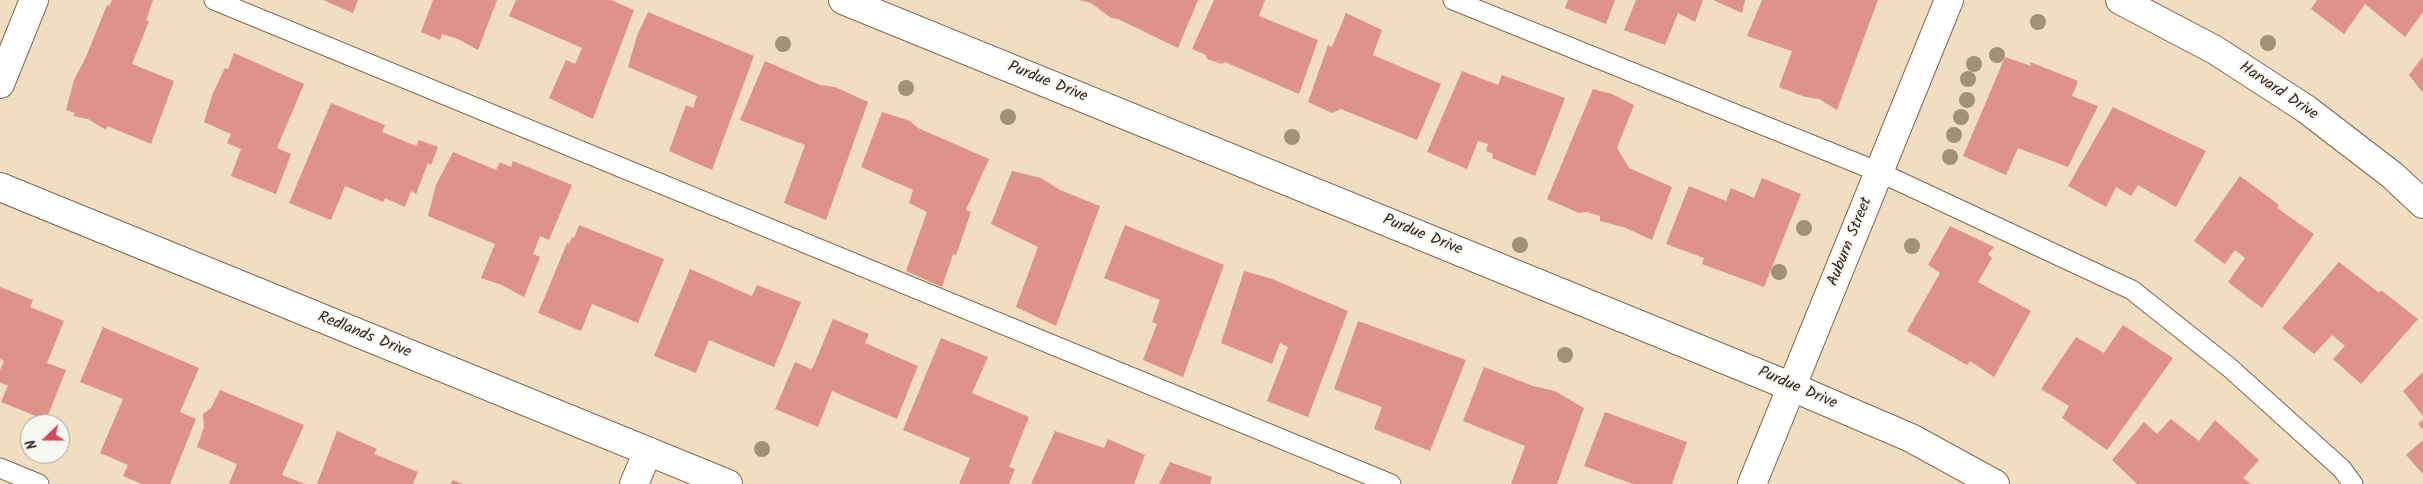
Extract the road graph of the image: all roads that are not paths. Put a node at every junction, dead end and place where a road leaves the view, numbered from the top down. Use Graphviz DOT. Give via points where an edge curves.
graph roads {
  1 [pos="34,0"];
  2 [pos="214,0"];
  3 [pos="843,0"];
  4 [pos="1453,0"];
  5 [pos="1950,0"];
  6 [pos="2120,0"];
  7 [pos="0,84"];
  8 [pos="1879,172"];
  9 [pos="0,187"];
  10 [pos="2423,204"];
  11 [pos="1792,387"];
  12 [pos="648,451"];
  13 [pos="0,468"];
  14 [pos="39,484"];
  15 [pos="634,484"];
  16 [pos="728,484"];
  17 [pos="1391,484"];
  18 [pos="1752,484"];
  19 [pos="1994,484"];
  20 [pos="2353,484"];
  1 -- 7 [label="street"];
  2 -- 17 [label="lane"];
  3 -- 11 [label="street, Purdue Drive"];
  4 -- 8 [label="lane"];
  5 -- 8 [label="street, Auburn Street"];
  6 -- 10 [label="street, Harvard Drive" via="2215,50 2306,108 2392,175"];
  8 -- 11 [label="street, Auburn Street"];
  8 -- 20 [label="lane" via="2132,290 2230,368 2342,469"];
  9 -- 12 [label="street, Redlands Drive"];
  11 -- 18 [label="street, Auburn Street"];
  11 -- 19 [label="street, Purdue Drive" via="1912,438"];
  12 -- 15 [label="street"];
  12 -- 16 [label="street, Redlands Drive"];
  13 -- 14 [label="lane"];
}
